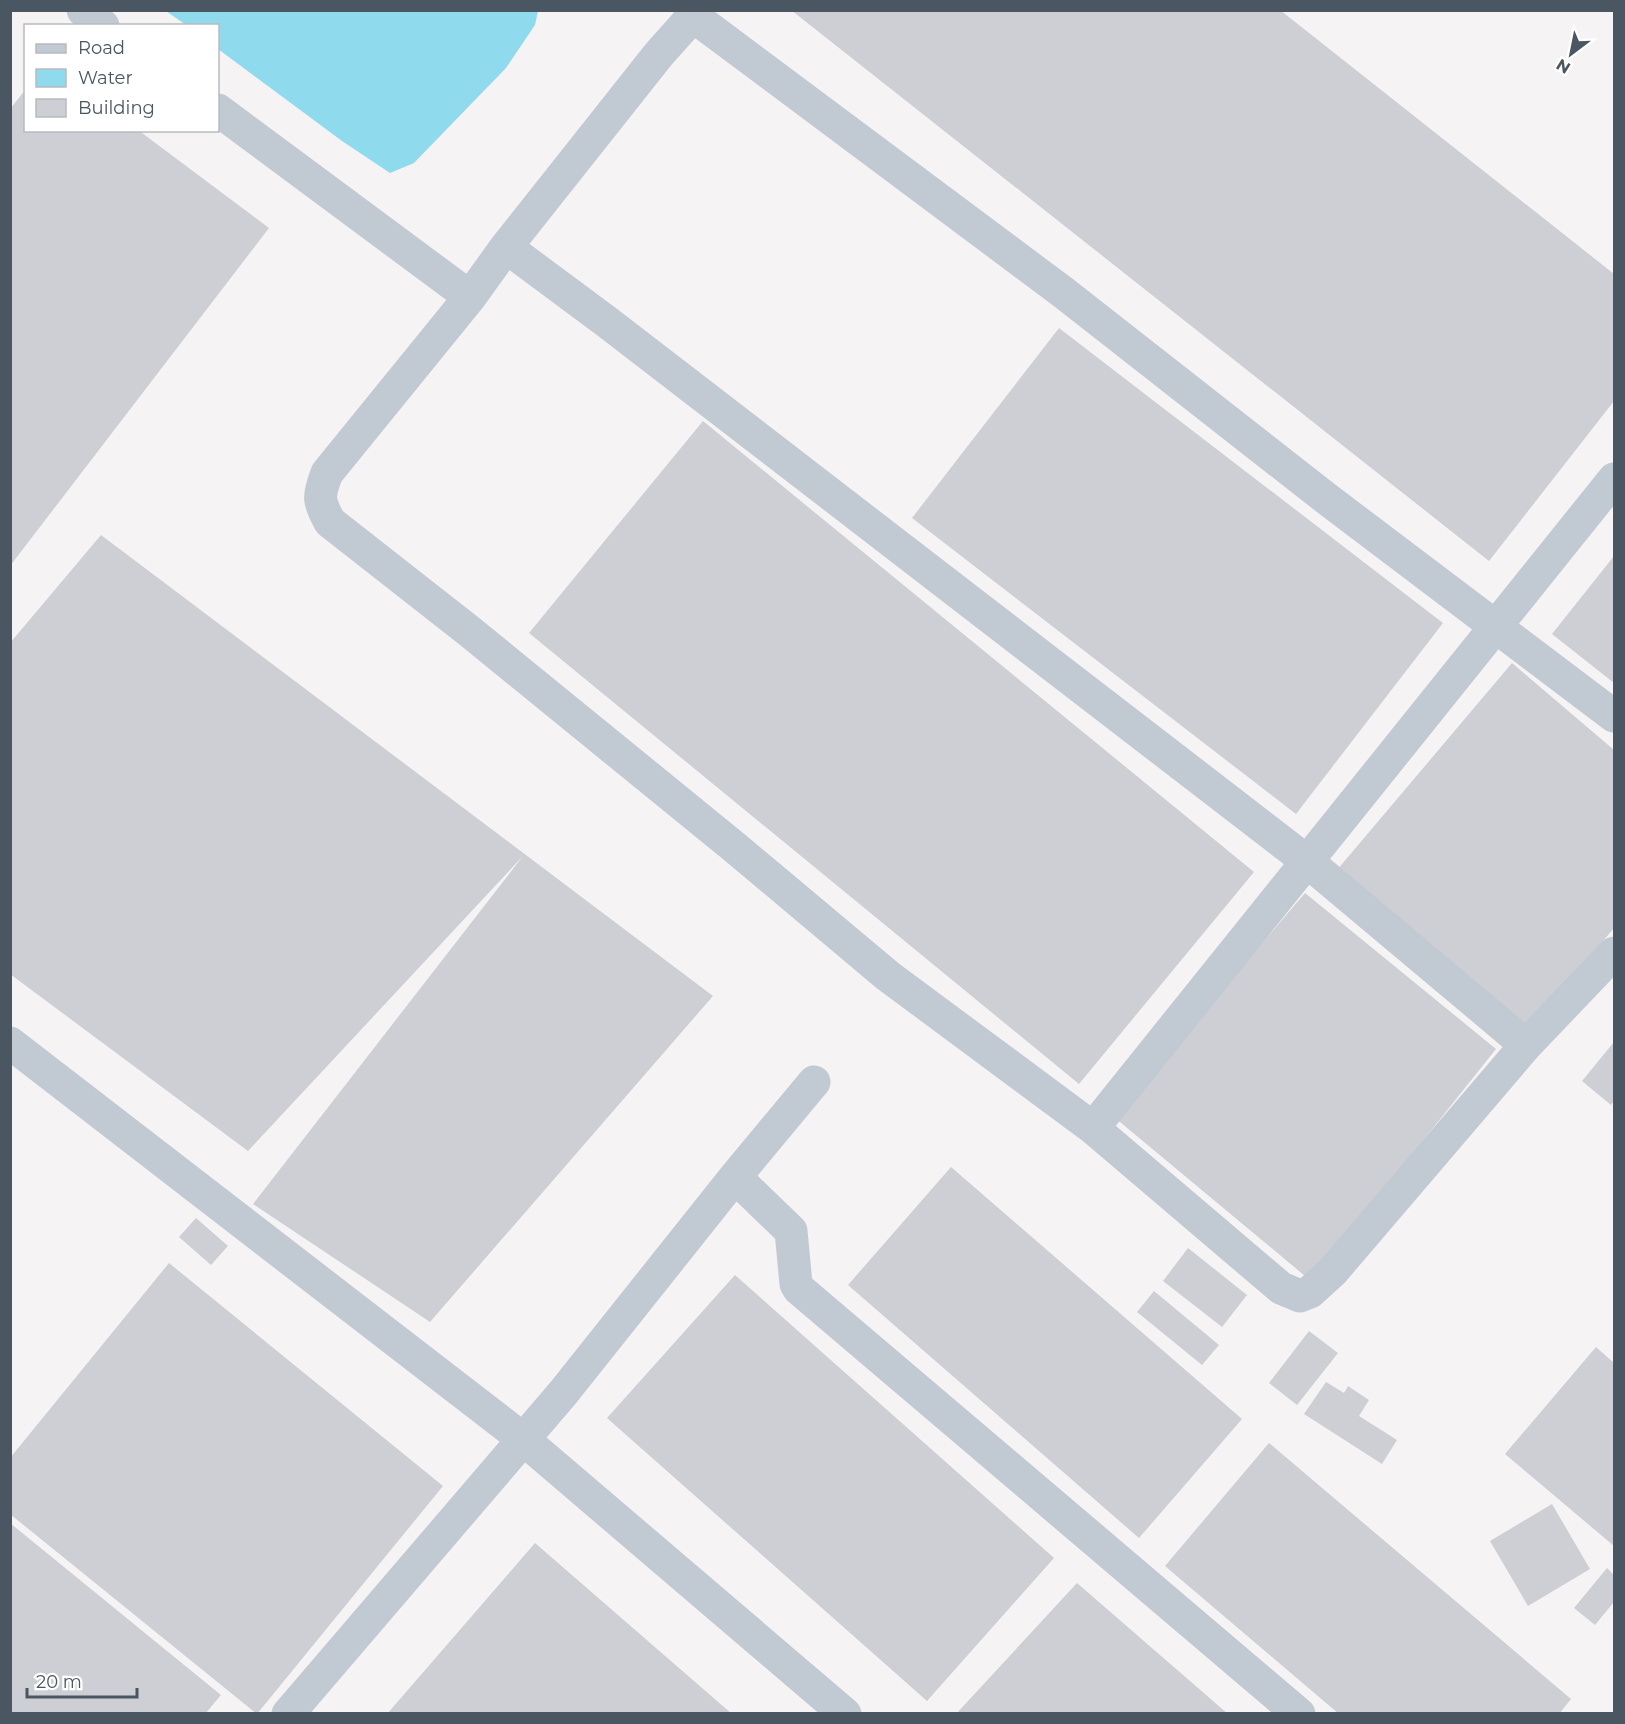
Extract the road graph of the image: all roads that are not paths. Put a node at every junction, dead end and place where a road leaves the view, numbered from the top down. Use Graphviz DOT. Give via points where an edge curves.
graph roads {
  1 [pos="83,10"];
  2 [pos="691,13"];
  3 [pos="100,24"];
  4 [pos="219,111"];
  5 [pos="506,247"];
  6 [pos="470,297"];
  7 [pos="1614,479"];
  8 [pos="1496,626"];
  9 [pos="1614,716"];
  10 [pos="1308,862"];
  11 [pos="1614,953"];
  12 [pos="10,1043"];
  13 [pos="1526,1045"];
  14 [pos="814,1082"];
  15 [pos="1093,1128"];
  16 [pos="735,1177"];
  17 [pos="523,1439"];
  18 [pos="288,1713"];
  19 [pos="845,1713"];
  20 [pos="1299,1713"];
  1 -- 3 [label="lane"];
  2 -- 5 [label="lane"];
  2 -- 8 [label="lane" via="1064,292"];
  4 -- 6 [label="lane"];
  5 -- 6 [label="lane"];
  5 -- 10 [label="lane"];
  6 -- 15 [label="lane" via="327,473 320,490 320,504 330,522 734,846 888,976"];
  7 -- 8 [label="lane"];
  8 -- 9 [label="lane"];
  8 -- 10 [label="lane"];
  10 -- 13 [label="lane"];
  10 -- 15 [label="lane"];
  11 -- 13 [label="lane"];
  12 -- 17 [label="lane"];
  13 -- 15 [label="lane" via="1333,1271 1300,1296 1281,1288"];
  14 -- 16 [label="lane"];
  16 -- 17 [label="lane"];
  16 -- 20 [label="lane" via="791,1231 799,1289"];
  17 -- 18 [label="lane"];
  17 -- 19 [label="lane"];
}
